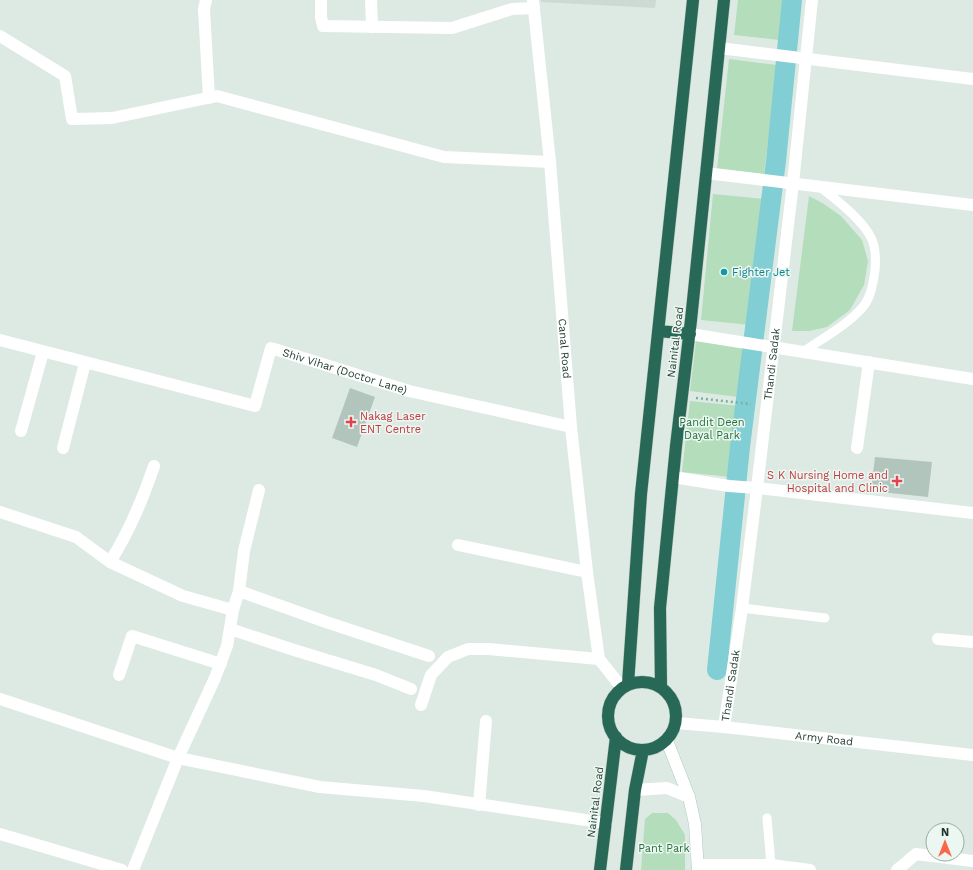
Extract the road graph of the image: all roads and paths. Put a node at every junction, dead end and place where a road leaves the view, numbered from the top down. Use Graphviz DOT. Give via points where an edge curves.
graph roads {
  1 [pos="206,0"];
  2 [pos="321,0"];
  3 [pos="371,0"];
  4 [pos="693,0"];
  5 [pos="724,0"];
  6 [pos="812,0"];
  7 [pos="533,4"];
  8 [pos="372,27"];
  9 [pos="0,36"];
  10 [pos="719,48"];
  11 [pos="801,57"];
  12 [pos="973,79"];
  13 [pos="209,98"];
  14 [pos="550,162"];
  15 [pos="706,173"];
  16 [pos="788,182"];
  17 [pos="821,188"];
  18 [pos="973,205"];
  19 [pos="659,330"];
  20 [pos="690,334"];
  21 [pos="0,340"];
  22 [pos="767,346"];
  23 [pos="43,352"];
  24 [pos="803,352"];
  25 [pos="869,362"];
  26 [pos="86,363"];
  27 [pos="973,379"];
  28 [pos="682,397"];
  29 [pos="747,404"];
  30 [pos="571,427"];
  31 [pos="21,431"];
  32 [pos="63,448"];
  33 [pos="857,448"];
  34 [pos="154,466"];
  35 [pos="673,477"];
  36 [pos="757,488"];
  37 [pos="259,490"];
  38 [pos="0,512"];
  39 [pos="973,513"];
  40 [pos="458,545"];
  41 [pos="110,562"];
  42 [pos="587,572"];
  43 [pos="239,591"];
  44 [pos="742,608"];
  45 [pos="233,610"];
  46 [pos="825,618"];
  47 [pos="230,629"];
  48 [pos="938,639"];
  49 [pos="973,642"];
  50 [pos="429,656"];
  51 [pos="599,659"];
  52 [pos="221,664"];
  53 [pos="119,675"];
  54 [pos="625,686"];
  55 [pos="661,687"];
  56 [pos="411,689"];
  57 [pos="0,700"];
  58 [pos="421,705"];
  59 [pos="486,721"];
  60 [pos="676,723"];
  61 [pos="724,726"];
  62 [pos="616,737"];
  63 [pos="667,741"];
  64 [pos="643,750"];
  65 [pos="973,755"];
  66 [pos="178,758"];
  67 [pos="635,790"];
  68 [pos="689,797"];
  69 [pos="479,804"];
  70 [pos="767,818"];
  71 [pos="606,823"];
  72 [pos="0,834"];
  73 [pos="973,860"];
  74 [pos="771,864"];
  75 [pos="698,867"];
  76 [pos="122,870"];
  77 [pos="133,870"];
  78 [pos="600,870"];
  79 [pos="626,870"];
  80 [pos="810,870"];
  81 [pos="897,870"];
  1 -- 13 [label="street" via="204,9"];
  2 -- 8 [label="street" via="320,17 323,26"];
  3 -- 8 [label="street"];
  4 -- 19 [label="highway, Nainital Road"];
  5 -- 10 [label="highway, Nainital Road"];
  6 -- 11 [label="street, Thandi Sadak"];
  7 -- 8 [label="street" via="452,28"];
  7 -- 14 [label="street, Canal Road"];
  9 -- 13 [label="street" via="66,76 72,119 112,118"];
  10 -- 11 [label="street"];
  10 -- 15 [label="highway, Nainital Road"];
  11 -- 12 [label="street"];
  11 -- 16 [label="street, Thandi Sadak"];
  13 -- 14 [label="street" via="217,96 444,157"];
  14 -- 30 [label="street, Canal Road"];
  15 -- 16 [label="street"];
  15 -- 20 [label="highway, Nainital Road"];
  16 -- 17 [label="street"];
  16 -- 22 [label="street, Thandi Sadak"];
  17 -- 18 [label="street"];
  17 -- 24 [label="lane" via="852,214 868,232 874,244 876,264 872,290 863,307 844,325"];
  19 -- 20 [label="highway"];
  19 -- 54 [label="highway, Nainital Road"];
  20 -- 22 [label="street"];
  20 -- 28 [label="highway, Nainital Road"];
  21 -- 23 [label="street, Shiv Vihar (Doctor Lane)"];
  22 -- 24 [label="street"];
  22 -- 36 [label="street, Thandi Sadak"];
  23 -- 26 [label="street, Shiv Vihar (Doctor Lane)"];
  23 -- 31 [label="street"];
  24 -- 25 [label="street"];
  25 -- 27 [label="street"];
  25 -- 33 [label="street"];
  26 -- 30 [label="street, Shiv Vihar (Doctor Lane)" via="255,406 271,348 410,391"];
  26 -- 32 [label="street"];
  28 -- 29 [label="path"];
  28 -- 35 [label="highway, Nainital Road"];
  30 -- 42 [label="street, Canal Road"];
  34 -- 41 [label="street" via="143,499"];
  35 -- 36 [label="street"];
  35 -- 55 [label="highway, Nainital Road" via="660,608"];
  36 -- 39 [label="street"];
  36 -- 44 [label="street, Thandi Sadak"];
  37 -- 43 [label="street" via="244,551"];
  38 -- 41 [label="street" via="76,537"];
  40 -- 42 [label="street"];
  41 -- 45 [label="street" via="183,596"];
  42 -- 51 [label="street, Canal Road"];
  43 -- 45 [label="street"];
  43 -- 50 [label="street"];
  44 -- 46 [label="lane"];
  44 -- 61 [label="street, Thandi Sadak"];
  45 -- 47 [label="street"];
  47 -- 52 [label="street"];
  47 -- 56 [label="street" via="376,675"];
  48 -- 49 [label="street"];
  51 -- 54 [label="street"];
  51 -- 58 [label="street" via="468,649 448,657 431,676"];
  52 -- 53 [label="street" via="132,636"];
  52 -- 66 [label="street"];
  54 -- 55 [label="highway" via="641,681"];
  54 -- 62 [label="highway" via="614,695 608,713 608,723"];
  55 -- 60 [label="highway" via="674,702"];
  57 -- 66 [label="street"];
  59 -- 69 [label="street"];
  60 -- 61 [label="street, Army Road"];
  60 -- 63 [label="highway"];
  61 -- 65 [label="street, Army Road"];
  62 -- 64 [label="highway" via="626,746"];
  62 -- 71 [label="highway, Nainital Road"];
  63 -- 64 [label="highway" via="661,746"];
  63 -- 68 [label="street"];
  64 -- 67 [label="highway"];
  66 -- 69 [label="street" via="320,786"];
  66 -- 77 [label="street"];
  67 -- 68 [label="street" via="667,788"];
  67 -- 79 [label="highway"];
  68 -- 75 [label="street" via="695,824"];
  69 -- 71 [label="street"];
  70 -- 74 [label="lane"];
  71 -- 78 [label="highway, Nainital Road"];
  72 -- 76 [label="street"];
  73 -- 81 [label="street" via="916,854"];
  74 -- 75 [label="street"];
  74 -- 80 [label="street"];
}
